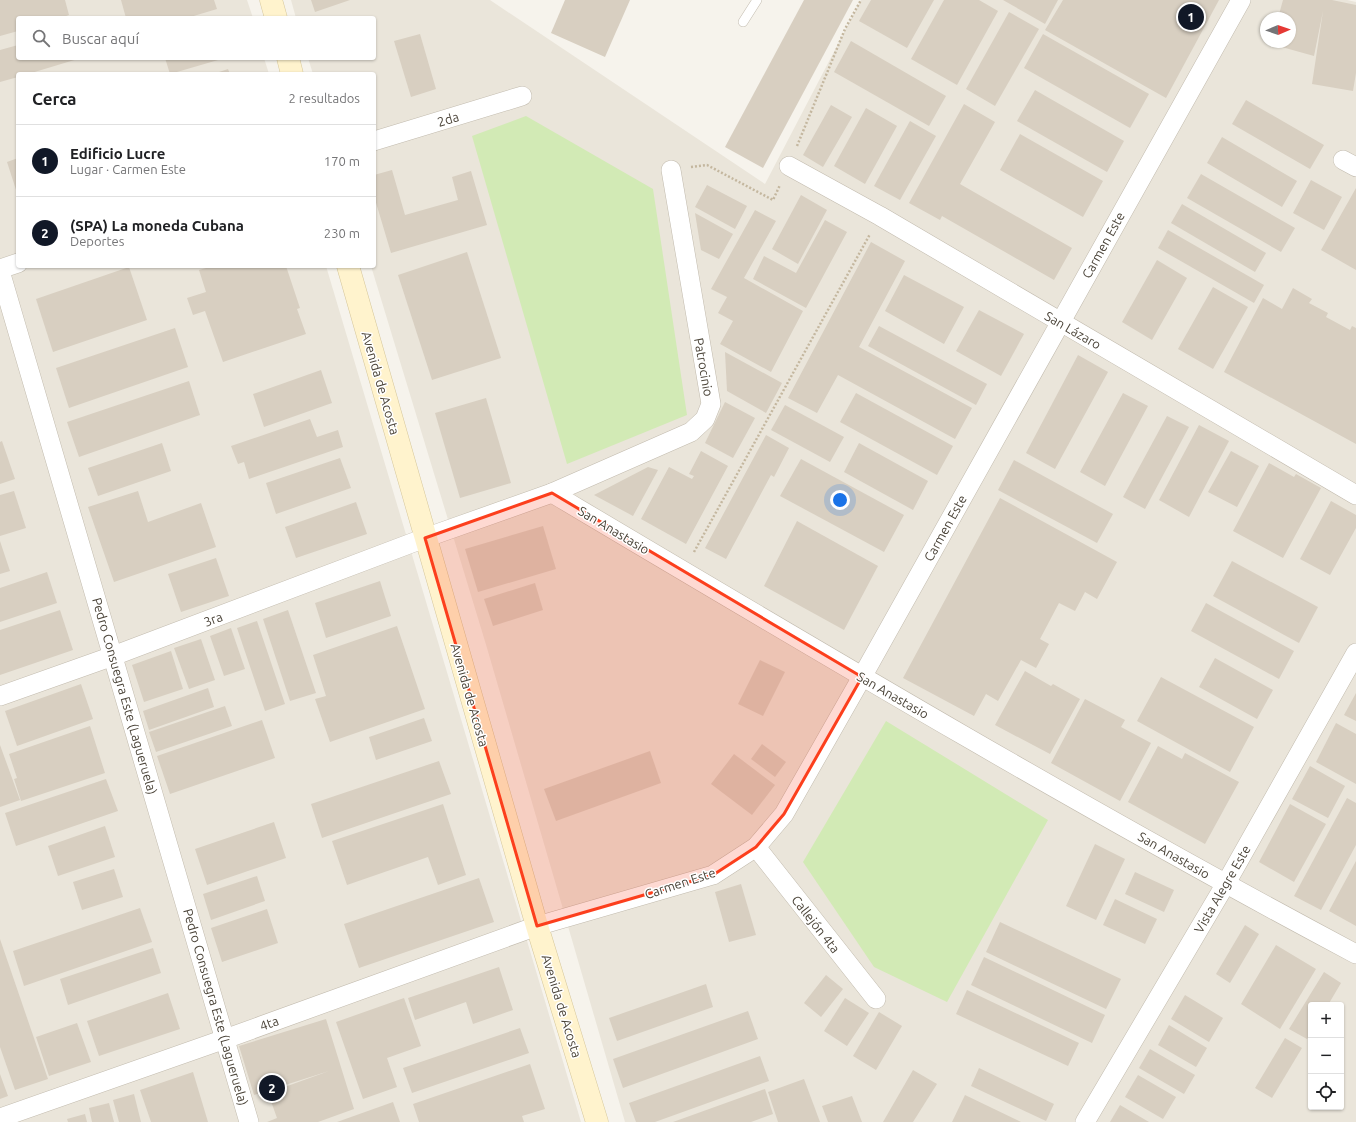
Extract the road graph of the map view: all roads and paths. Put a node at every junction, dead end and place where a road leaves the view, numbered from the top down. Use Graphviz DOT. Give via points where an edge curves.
graph roads {
  1 [pos="271,0"];
  2 [pos="757,0"];
  3 [pos="861,0"];
  4 [pos="1241,0"];
  5 [pos="275,16"];
  6 [pos="743,22"];
  7 [pos="288,60"];
  8 [pos="292,72"];
  9 [pos="522,96"];
  10 [pos="376,140"];
  11 [pos="789,166"];
  12 [pos="671,170"];
  13 [pos="880,216"];
  14 [pos="16,264"];
  15 [pos="349,268"];
  16 [pos="0,270"];
  17 [pos="1059,322"];
  18 [pos="552,493"];
  19 [pos="1356,495"];
  20 [pos="425,538"];
  21 [pos="684,571"];
  22 [pos="1356,653"];
  23 [pos="113,656"];
  24 [pos="862,677"];
  25 [pos="0,696"];
  26 [pos="756,847"];
  27 [pos="1225,885"];
  28 [pos="537,926"];
  29 [pos="1356,954"];
  30 [pos="876,1000"];
  31 [pos="225,1039"];
  32 [pos="0,1118"];
  33 [pos="249,1122"];
  34 [pos="597,1122"];
  35 [pos="1085,1122"];
  1 -- 5 [label="main road"];
  2 -- 6 [label="lane"];
  3 -- 11 [label="path" via="845,29"];
  4 -- 17 [label="street, Carmen Este"];
  7 -- 8 [label="main road"];
  9 -- 10 [label="street, 2da"];
  11 -- 12 [label="path" via="773,200 707,165"];
  11 -- 13 [label="street, San Lázaro"];
  12 -- 18 [label="street, Patrocinio" via="711,404 705,419 691,432"];
  13 -- 17 [label="street, San Lázaro"];
  13 -- 21 [label="path"];
  14 -- 16 [label="street"];
  15 -- 20 [label="main road, Avenida de Acosta"];
  16 -- 23 [label="street, Pedro Consuegra Este (Lagueruela)"];
  17 -- 19 [label="street, San Lázaro"];
  17 -- 24 [label="street, Carmen Este"];
  18 -- 20 [label="street"];
  18 -- 21 [label="street, San Anastasio"];
  20 -- 23 [label="street, 3ra"];
  20 -- 28 [label="main road, Avenida de Acosta"];
  21 -- 24 [label="street, San Anastasio"];
  22 -- 27 [label="street, Vista Alegre Este"];
  23 -- 25 [label="street, 3ra"];
  23 -- 31 [label="street, Pedro Consuegra Este (Lagueruela)"];
  24 -- 26 [label="street, Carmen Este" via="784,814"];
  24 -- 27 [label="street, San Anastasio"];
  26 -- 28 [label="street, Carmen Este" via="713,875"];
  26 -- 30 [label="street, Callejón 4ta"];
  27 -- 29 [label="street, San Anastasio"];
  27 -- 35 [label="street, Vista Alegre Este"];
  28 -- 31 [label="street, 4ta"];
  28 -- 34 [label="main road, Avenida de Acosta"];
  31 -- 32 [label="street, 4ta"];
  31 -- 33 [label="street, Pedro Consuegra Este (Lagueruela)"];
}
